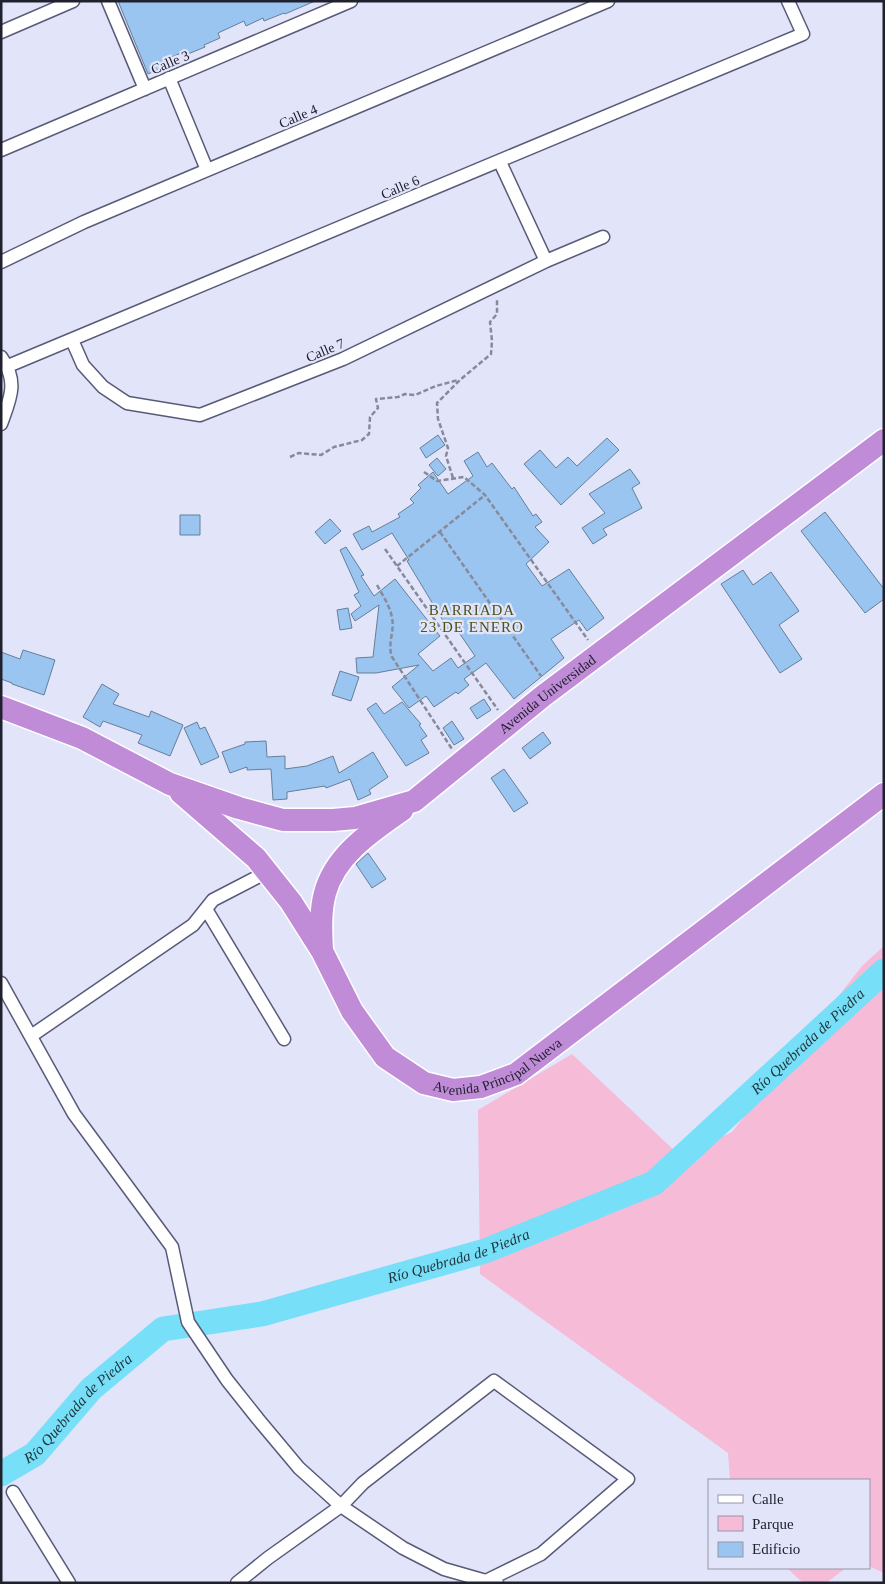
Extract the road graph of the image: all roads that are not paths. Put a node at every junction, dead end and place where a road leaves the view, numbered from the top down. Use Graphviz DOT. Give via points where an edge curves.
graph roads {
  1 [pos="73,1"];
  2 [pos="108,1"];
  3 [pos="351,1"];
  4 [pos="608,1"];
  5 [pos="788,1"];
  6 [pos="1,32"];
  7 [pos="169,78"];
  8 [pos="145,89"];
  9 [pos="1,150"];
  10 [pos="500,162"];
  11 [pos="208,170"];
  12 [pos="603,237"];
  13 [pos="546,261"];
  14 [pos="1,262"];
  15 [pos="72,340"];
  16 [pos="5,362"];
  17 [pos="1,424"];
  18 [pos="884,440"];
  19 [pos="1,707"];
  20 [pos="170,784"];
  21 [pos="884,794"];
  22 [pos="414,801"];
  23 [pos="267,872"];
  24 [pos="206,909"];
  25 [pos="322,951"];
  26 [pos="1,983"];
  27 [pos="31,1036"];
  28 [pos="284,1038"];
  29 [pos="13,1492"];
  30 [pos="341,1506"];
  31 [pos="489,1582"];
  32 [pos="69,1583"];
  33 [pos="238,1583"];
  1 -- 6 [label="street"];
  2 -- 8 [label="street"];
  3 -- 7 [label="street, Calle 3"];
  4 -- 11 [label="street, Calle 4"];
  5 -- 10 [label="street, Calle 6" via="803,34"];
  7 -- 8 [label="street, Calle 3"];
  7 -- 11 [label="street"];
  8 -- 9 [label="street, Calle 3"];
  10 -- 13 [label="street"];
  10 -- 15 [label="street, Calle 6"];
  11 -- 14 [label="street, Calle 4" via="84,222"];
  12 -- 13 [label="street, Calle 7"];
  13 -- 15 [label="street, Calle 7" via="343,359 200,416 127,403 103,387 83,365"];
  15 -- 16 [label="street, Calle 6"];
  16 -- 17 [label="street" via="13,392"];
  18 -- 22 [label="highway, Avenida Universidad" via="552,690"];
  19 -- 20 [label="highway" via="82,738"];
  20 -- 22 [label="highway, Avenida Universidad" via="283,820 355,818"];
  20 -- 23 [label="highway, Avenida Principal Nueva" via="256,858"];
  21 -- 25 [label="highway, Avenida Principal Nueva" via="530,1065 481,1087 453,1090 424,1083 385,1057 352,1011"];
  22 -- 25 [label="highway" via="357,845 332,876 325,893 321,920"];
  23 -- 24 [label="street" via="213,900"];
  23 -- 25 [label="highway, Avenida Principal Nueva" via="291,902"];
  24 -- 27 [label="street" via="193,926"];
  24 -- 28 [label="street"];
  26 -- 27 [label="street"];
  27 -- 30 [label="street" via="74,1114 172,1248 188,1322 227,1380 299,1468"];
  29 -- 32 [label="street"];
  30 -- 31 [label="street" via="403,1548 444,1569"];
  30 -- 31 [label="street" via="363,1483 494,1381 628,1479 541,1554"];
  30 -- 33 [label="street"];
}
